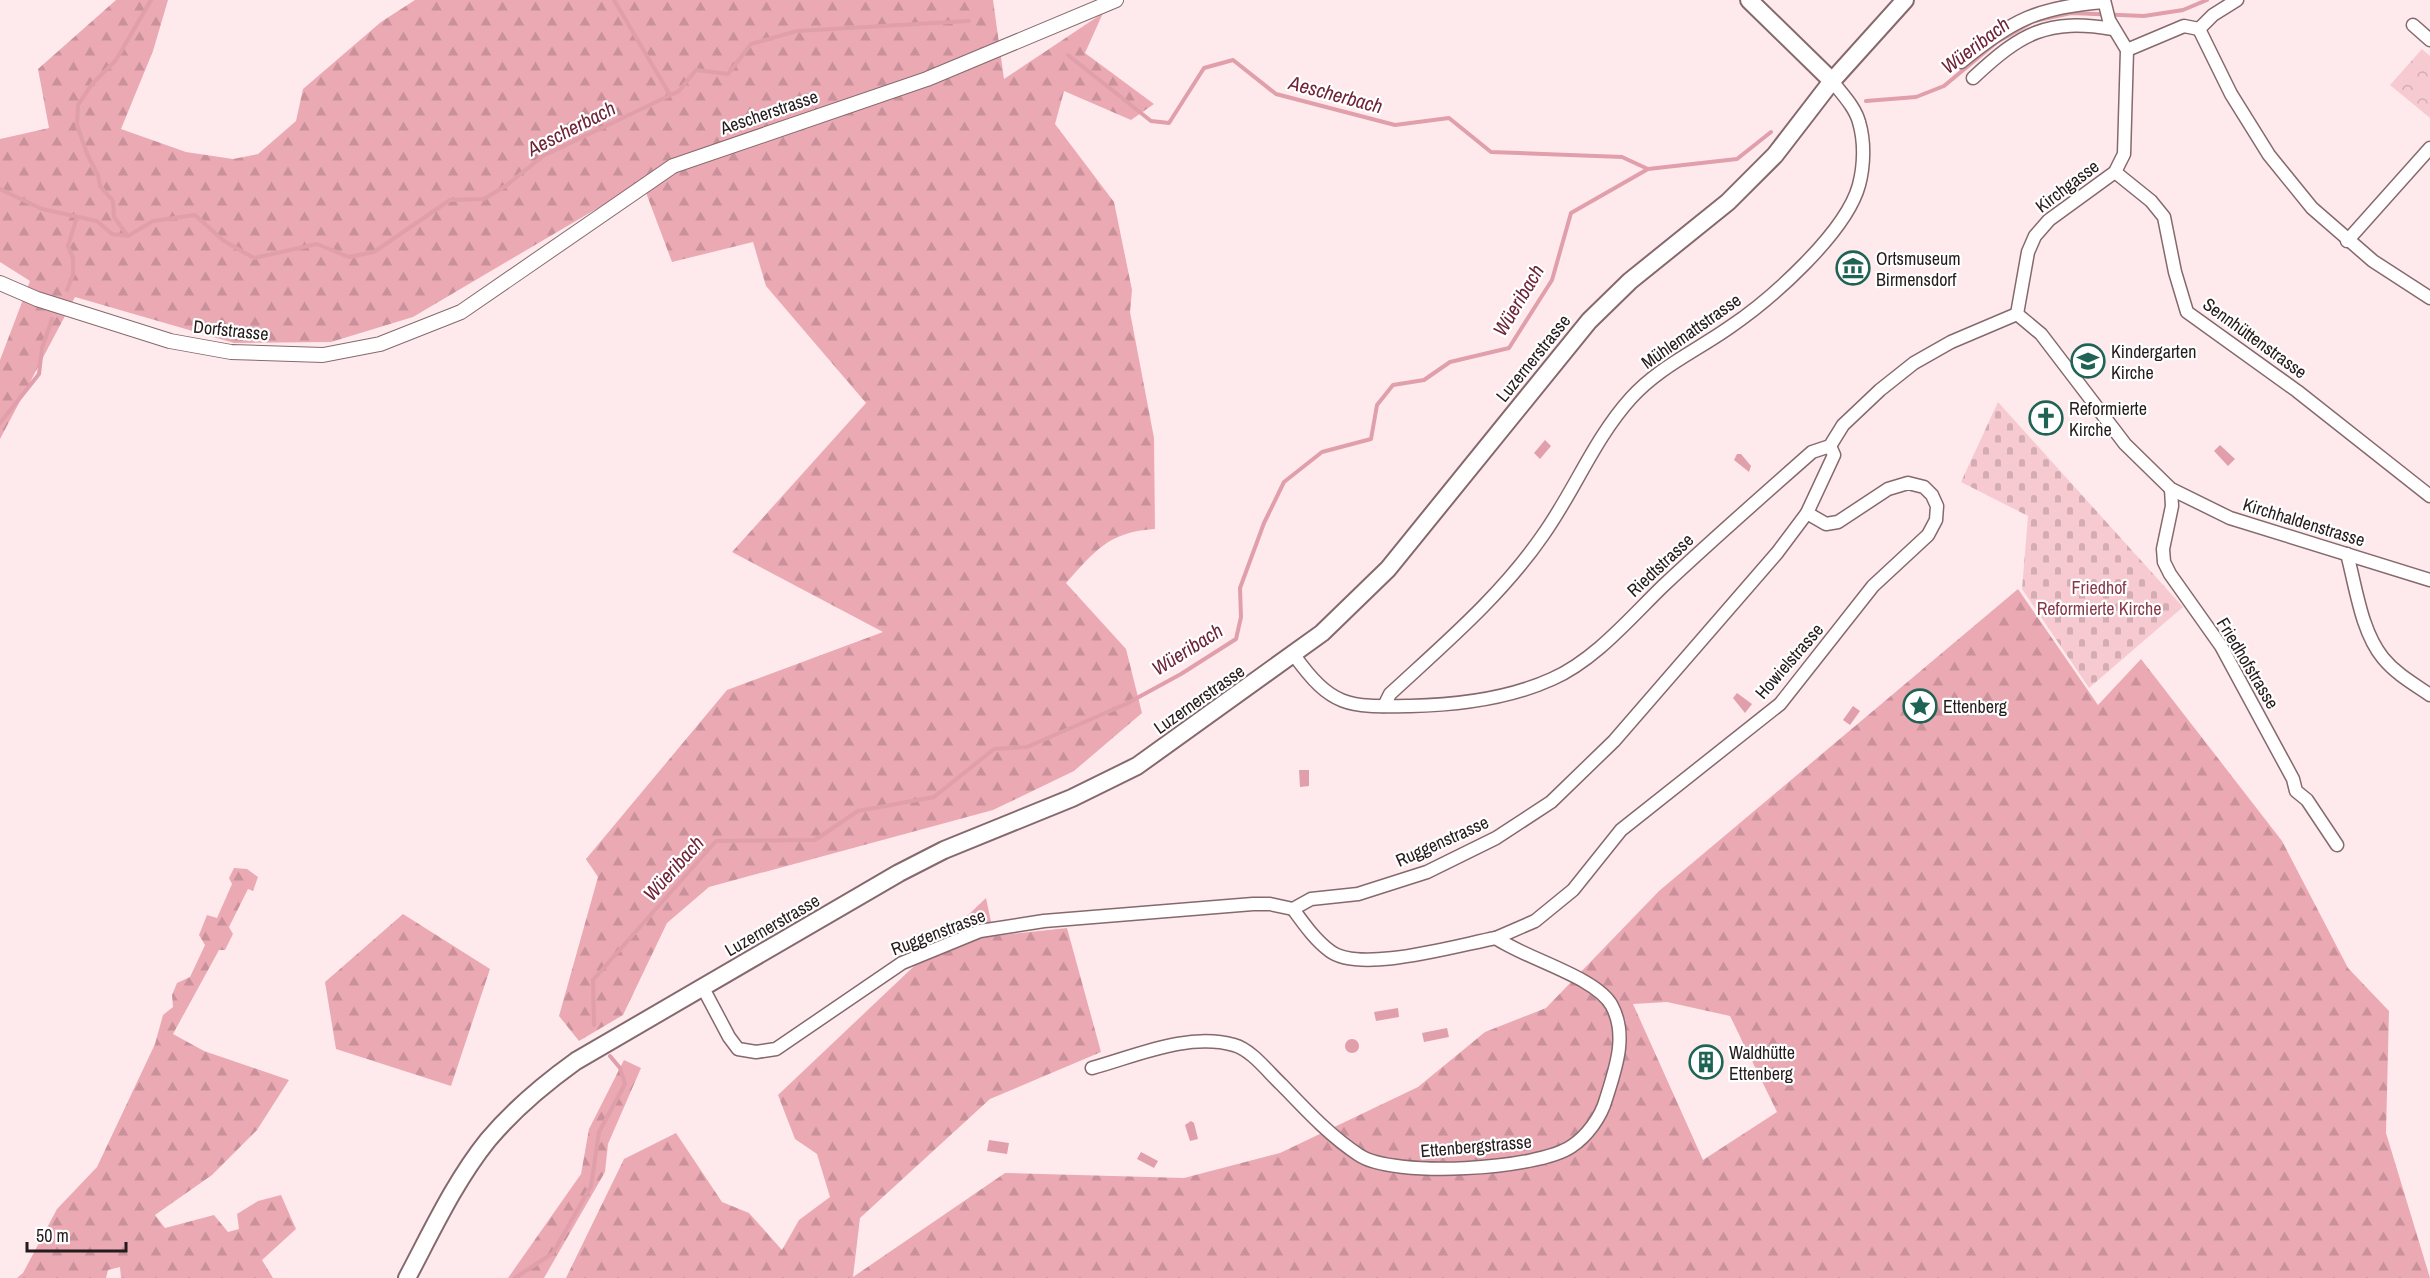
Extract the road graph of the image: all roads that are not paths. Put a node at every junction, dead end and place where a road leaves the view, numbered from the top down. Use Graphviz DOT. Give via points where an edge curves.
graph roads {
  1 [pos="1116,0"];
  2 [pos="1749,0"];
  3 [pos="1905,0"];
  4 [pos="2237,0"];
  5 [pos="2107,12"];
  6 [pos="2413,25"];
  7 [pos="2199,29"];
  8 [pos="2430,40"];
  9 [pos="2127,50"];
  10 [pos="1961,62"];
  11 [pos="1973,78"];
  12 [pos="1832,81"];
  13 [pos="2430,148"];
  14 [pos="2115,172"];
  15 [pos="2347,241"];
  16 [pos="0,283"];
  17 [pos="2430,298"];
  18 [pos="461,312"];
  19 [pos="2017,314"];
  20 [pos="1830,446"];
  21 [pos="2171,489"];
  22 [pos="2430,496"];
  23 [pos="1807,513"];
  24 [pos="2347,554"];
  25 [pos="2430,580"];
  26 [pos="1294,655"];
  27 [pos="2430,695"];
  28 [pos="1384,706"];
  29 [pos="2337,845"];
  30 [pos="1293,909"];
  31 [pos="1497,938"];
  32 [pos="703,988"];
  33 [pos="1092,1068"];
  34 [pos="407,1278"];
  1 -- 18 [label="street, Aescherstrasse" via="927,79 673,166"];
  2 -- 12 [label="main road"];
  3 -- 12 [label="main road, Luzernerstrasse"];
  4 -- 7 [label="street"];
  5 -- 9 [label="street"];
  5 -- 10 [label="street" via="2071,4 2022,18 1997,32"];
  5 -- 11 [label="street" via="2036,32 2000,53"];
  6 -- 8 [label="street"];
  7 -- 9 [label="street" via="2184,26"];
  7 -- 15 [label="street" via="2231,94 2269,154 2312,208"];
  9 -- 14 [label="street, Kirchgasse" via="2125,144"];
  12 -- 26 [label="main road, Luzernerstrasse" via="1788,140 1728,202 1630,281 1588,321 1388,569 1357,602"];
  12 -- 28 [label="street, Mühlemattstrasse" via="1854,110 1861,134 1863,162 1859,186 1849,207 1802,266 1764,301 1660,371 1632,397 1603,432 1544,535 1513,575 1475,616 1390,694"];
  13 -- 15 [label="street"];
  14 -- 19 [label="street, Kirchgasse" via="2049,220 2035,236 2028,252"];
  14 -- 22 [label="street, Sennhüttenstrasse" via="2164,217 2187,312 2297,391"];
  15 -- 17 [label="street"];
  16 -- 18 [label="street, Dorfstrasse" via="37,299 170,341 231,352 323,355 380,344"];
  19 -- 20 [label="street, Riedtstrasse" via="1951,342 1914,363 1844,425"];
  19 -- 21 [label="street" via="2045,339 2125,444"];
  20 -- 23 [label="street, Ruggenstrasse" via="1834,455"];
  20 -- 28 [label="street, Riedtstrasse" via="1812,452 1586,659 1554,679 1514,693 1473,701"];
  21 -- 24 [label="street, Kirchhaldenstrasse" via="2230,518"];
  21 -- 29 [label="street, Friedhofstrasse" via="2172,506 2163,549 2170,574 2221,646 2296,791 2307,800"];
  23 -- 30 [label="street, Ruggenstrasse" via="1614,741 1551,802 1496,838 1427,872 1358,894 1311,899"];
  23 -- 31 [label="street, Howielstrasse" via="1826,524 1838,522 1888,489 1908,483 1924,487 1937,506 1936,520 1928,535 1873,586 1780,704 1621,830 1573,890 1535,921"];
  24 -- 25 [label="street, Kirchhaldenstrasse"];
  24 -- 27 [label="street" via="2370,635 2378,650 2399,674"];
  26 -- 28 [label="street, Riedtstrasse" via="1328,694 1348,704"];
  26 -- 32 [label="main road, Luzernerstrasse" via="1137,765 1072,798 899,873"];
  30 -- 31 [label="street" via="1330,952 1349,961 1371,962"];
  30 -- 32 [label="street, Ruggenstrasse" via="1253,904 1044,921 980,931 902,963 797,1037 776,1049 756,1052 738,1049"];
  31 -- 33 [label="street, Ettenbergstrasse" via="1512,950 1598,988 1618,1020 1617,1060 1596,1121 1572,1146 1539,1160 1406,1169 1379,1165 1324,1127 1253,1056 1236,1045 1212,1040 1188,1042"];
  32 -- 34 [label="main road, Luzernerstrasse" via="576,1061 536,1090 488,1140 458,1184"];
}
